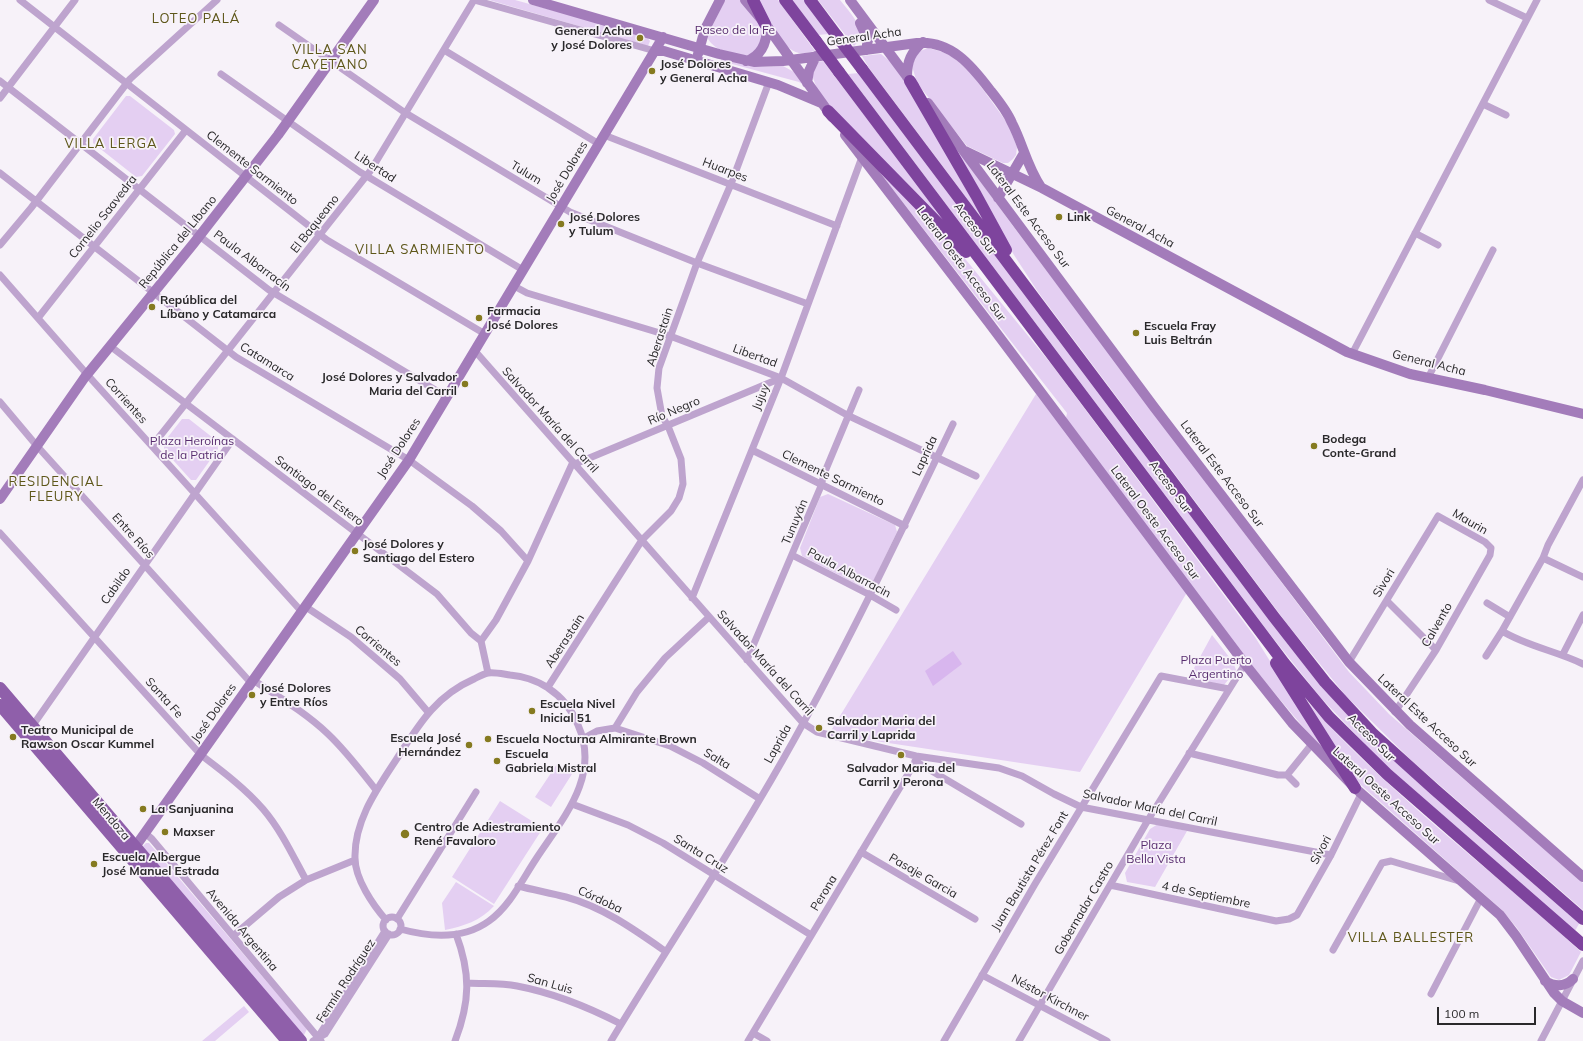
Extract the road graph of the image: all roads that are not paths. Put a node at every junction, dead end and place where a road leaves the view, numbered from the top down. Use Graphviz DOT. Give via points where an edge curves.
graph roads {
  1 [pos="20,0"];
  2 [pos="75,0"];
  3 [pos="217,0"];
  4 [pos="374,0"];
  5 [pos="474,0"];
  6 [pos="533,0"];
  7 [pos="720,0"];
  8 [pos="745,0"];
  9 [pos="753,0"];
  10 [pos="785,0"];
  11 [pos="810,0"];
  12 [pos="844,0"];
  13 [pos="850,0"];
  14 [pos="1489,0"];
  15 [pos="1537,0"];
  16 [pos="1527,18"];
  17 [pos="867,22"];
  18 [pos="279,25"];
  19 [pos="766,25"];
  20 [pos="54,27"];
  21 [pos="663,37"];
  22 [pos="923,42"];
  23 [pos="867,45"];
  24 [pos="884,47"];
  25 [pos="700,48"];
  26 [pos="444,50"];
  27 [pos="654,51"];
  28 [pos="816,56"];
  29 [pos="696,60"];
  30 [pos="790,60"];
  31 [pos="331,61"];
  32 [pos="746,61"];
  33 [pos="221,74"];
  34 [pos="908,79"];
  35 [pos="0,81"];
  36 [pos="769,82"];
  37 [pos="807,83"];
  38 [pos="126,84"];
  39 [pos="8,87"];
  40 [pos="0,98"];
  41 [pos="1483,104"];
  42 [pos="826,108"];
  43 [pos="406,113"];
  44 [pos="1506,115"];
  45 [pos="288,121"];
  46 [pos="186,130"];
  47 [pos="601,140"];
  48 [pos="81,143"];
  49 [pos="963,150"];
  50 [pos="1024,153"];
  51 [pos="862,157"];
  52 [pos="0,173"];
  53 [pos="1012,174"];
  54 [pos="367,176"];
  55 [pos="246,177"];
  56 [pos="730,184"];
  57 [pos="1042,188"];
  58 [pos="140,189"];
  59 [pos="998,198"];
  60 [pos="36,201"];
  61 [pos="561,207"];
  62 [pos="837,226"];
  63 [pos="1415,233"];
  64 [pos="321,234"];
  65 [pos="200,236"];
  66 [pos="0,245"];
  67 [pos="1438,245"];
  68 [pos="95,246"];
  69 [pos="1493,250"];
  70 [pos="698,263"];
  71 [pos="523,270"];
  72 [pos="0,275"];
  73 [pos="1023,283"];
  74 [pos="514,286"];
  75 [pos="1004,291"];
  76 [pos="154,293"];
  77 [pos="274,293"];
  78 [pos="808,304"];
  79 [pos="38,318"];
  80 [pos="485,334"];
  81 [pos="670,336"];
  82 [pos="110,346"];
  83 [pos="228,351"];
  84 [pos="475,351"];
  85 [pos="1352,354"];
  86 [pos="87,374"];
  87 [pos="781,378"];
  88 [pos="1428,378"];
  89 [pos="859,390"];
  90 [pos="447,397"];
  91 [pos="0,402"];
  92 [pos="186,404"];
  93 [pos="1583,414"];
  94 [pos="847,415"];
  95 [pos="953,424"];
  96 [pos="668,426"];
  97 [pos="233,439"];
  98 [pos="37,446"];
  99 [pos="152,446"];
  100 [pos="752,450"];
  101 [pos="936,458"];
  102 [pos="409,460"];
  103 [pos="574,463"];
  104 [pos="976,476"];
  105 [pos="1583,480"];
  106 [pos="821,486"];
  107 [pos="195,493"];
  108 [pos="0,499"];
  109 [pos="1438,516"];
  110 [pos="905,526"];
  111 [pos="0,533"];
  112 [pos="357,534"];
  113 [pos="642,540"];
  114 [pos="1491,548"];
  115 [pos="792,556"];
  116 [pos="1543,558"];
  117 [pos="528,561"];
  118 [pos="144,565"];
  119 [pos="1583,578"];
  120 [pos="870,595"];
  121 [pos="692,598"];
  122 [pos="1387,601"];
  123 [pos="1487,603"];
  124 [pos="1241,605"];
  125 [pos="304,609"];
  126 [pos="896,610"];
  127 [pos="1583,616"];
  128 [pos="709,617"];
  129 [pos="1510,617"];
  130 [pos="1502,631"];
  131 [pos="94,637"];
  132 [pos="481,641"];
  133 [pos="1436,650"];
  134 [pos="1563,654"];
  135 [pos="1486,656"];
  136 [pos="747,660"];
  137 [pos="1349,662"];
  138 [pos="1245,664"];
  139 [pos="1583,664"];
  140 [pos="488,673"];
  141 [pos="252,682"];
  142 [pos="548,687"];
  143 [pos="0,688"];
  144 [pos="1229,689"];
  145 [pos="0,705"];
  146 [pos="428,712"];
  147 [pos="1395,712"];
  148 [pos="15,723"];
  149 [pos="803,723"];
  150 [pos="32,726"];
  151 [pos="615,728"];
  152 [pos="29,738"];
  153 [pos="584,738"];
  154 [pos="1312,744"];
  155 [pos="1189,753"];
  156 [pos="201,755"];
  157 [pos="915,759"];
  158 [pos="1287,775"];
  159 [pos="1296,784"];
  160 [pos="376,790"];
  161 [pos="1358,791"];
  162 [pos="476,792"];
  163 [pos="760,799"];
  164 [pos="572,804"];
  165 [pos="1081,806"];
  166 [pos="1148,820"];
  167 [pos="1021,824"];
  168 [pos="145,833"];
  169 [pos="131,850"];
  170 [pos="861,852"];
  171 [pos="1330,856"];
  172 [pos="355,860"];
  173 [pos="713,874"];
  174 [pos="1583,877"];
  175 [pos="306,880"];
  176 [pos="1463,882"];
  177 [pos="518,886"];
  178 [pos="1110,886"];
  179 [pos="1481,898"];
  180 [pos="1297,915"];
  181 [pos="1583,918"];
  182 [pos="397,919"];
  183 [pos="975,919"];
  184 [pos="386,920"];
  185 [pos="400,929"];
  186 [pos="387,933"];
  187 [pos="456,934"];
  188 [pos="811,935"];
  189 [pos="233,936"];
  190 [pos="1579,941"];
  191 [pos="1333,950"];
  192 [pos="665,951"];
  193 [pos="1583,961"];
  194 [pos="982,975"];
  195 [pos="1574,979"];
  196 [pos="1545,981"];
  197 [pos="468,983"];
  198 [pos="1431,994"];
  199 [pos="1562,1001"];
  200 [pos="1040,1005"];
  201 [pos="1583,1013"];
  202 [pos="621,1024"];
  203 [pos="753,1033"];
  204 [pos="1098,1039"];
  205 [pos="317,1040"];
  206 [pos="287,1041"];
  207 [pos="301,1041"];
  208 [pos="455,1041"];
  209 [pos="611,1041"];
  210 [pos="748,1041"];
  211 [pos="767,1041"];
  212 [pos="944,1041"];
  213 [pos="1019,1041"];
  214 [pos="1107,1041"];
  215 [pos="1541,1041"];
  1 -- 20 [label="street, Clemente Sarmiento"];
  2 -- 20 [label="street"];
  3 -- 38 [label="street"];
  4 -- 31 [label="street, República del Líbano"];
  5 -- 26 [label="street, El Baqueano"];
  5 -- 27 [label="street"];
  6 -- 21 [label="street, General Acha"];
  7 -- 25 [label="street" via="705,29"];
  8 -- 19 [label="street, Lateral Oeste Acceso Sur"];
  9 -- 19 [label="highway"];
  10 -- 75 [label="highway, Acceso Sur, bridge"];
  11 -- 73 [label="highway, Acceso Sur, bridge"];
  12 -- 23 [label="street" via="864,28"];
  13 -- 17 [label="street, Lateral Este Acceso Sur"];
  14 -- 16 [label="street"];
  15 -- 16 [label="street"];
  16 -- 41 [label="street"];
  17 -- 23 [label="street"];
  17 -- 24 [label="street, Lateral Este Acceso Sur"];
  18 -- 31 [label="street, Tulum"];
  19 -- 30 [label="street, Lateral Oeste Acceso Sur"];
  19 -- 32 [label="street" via="765,44 760,52"];
  20 -- 38 [label="street, Clemente Sarmiento"];
  20 -- 39 [label="street"];
  21 -- 25 [label="street, General Acha"];
  21 -- 27 [label="street, José Dolores"];
  22 -- 24 [label="street, General Acha"];
  22 -- 34 [label="street" via="910,58"];
  22 -- 50 [label="street, General Acha" via="946,48 974,69 1008,115"];
  23 -- 24 [label="street, General Acha"];
  23 -- 28 [label="street, General Acha"];
  24 -- 34 [label="street, Lateral Este Acceso Sur"];
  25 -- 29 [label="street"];
  25 -- 32 [label="street, General Acha"];
  26 -- 43 [label="street, El Baqueano"];
  26 -- 47 [label="street, Huarpes"];
  27 -- 29 [label="street" via="664,51"];
  27 -- 47 [label="street, José Dolores"];
  28 -- 30 [label="street, General Acha"];
  28 -- 37 [label="street"];
  29 -- 36 [label="street"];
  30 -- 32 [label="street, General Acha" via="766,63"];
  30 -- 37 [label="street, Lateral Oeste Acceso Sur"];
  31 -- 43 [label="street, Tulum"];
  31 -- 45 [label="street, República del Líbano"];
  33 -- 45 [label="street, Libertad"];
  34 -- 49 [label="street, Lateral Este Acceso Sur"];
  34 -- 73 [label="highway" via="976,195"];
  35 -- 39 [label="street, Paula Albarracín"];
  36 -- 42 [label="street"];
  36 -- 56 [label="street, Aberastain"];
  37 -- 42 [label="street, Lateral Oeste Acceso Sur"];
  38 -- 46 [label="street, Clemente Sarmiento"];
  38 -- 48 [label="street"];
  39 -- 40 [label="street"];
  39 -- 48 [label="street, Paula Albarracín"];
  41 -- 44 [label="street"];
  41 -- 63 [label="street"];
  42 -- 51 [label="street, Lateral Oeste Acceso Sur"];
  42 -- 75 [label="highway"];
  43 -- 54 [label="street, El Baqueano"];
  43 -- 61 [label="street, Tulum"];
  45 -- 54 [label="street, Libertad"];
  45 -- 55 [label="street, República del Líbano"];
  46 -- 55 [label="street, Clemente Sarmiento"];
  46 -- 58 [label="street, Cornelio Saavedra"];
  47 -- 56 [label="street, Huarpes"];
  47 -- 61 [label="street, José Dolores"];
  48 -- 58 [label="street, Paula Albarracín"];
  48 -- 60 [label="street"];
  49 -- 53 [label="street"];
  49 -- 59 [label="street, Lateral Este Acceso Sur"];
  50 -- 53 [label="street"];
  50 -- 57 [label="street, General Acha" via="1030,170"];
  51 -- 62 [label="street, Jujuy"];
  51 -- 138 [label="street, Lateral Oeste Acceso Sur" via="990,323"];
  52 -- 60 [label="street, Catamarca"];
  53 -- 57 [label="street"];
  53 -- 59 [label="street"];
  54 -- 64 [label="street, El Baqueano"];
  54 -- 71 [label="street, Libertad"];
  55 -- 64 [label="street, Clemente Sarmiento"];
  55 -- 65 [label="street, República del Líbano"];
  56 -- 62 [label="street, Huarpes"];
  56 -- 70 [label="street, Aberastain"];
  57 -- 85 [label="street, General Acha"];
  58 -- 65 [label="street, Paula Albarracín"];
  58 -- 68 [label="street, Cornelio Saavedra"];
  59 -- 137 [label="street, Lateral Este Acceso Sur"];
  60 -- 66 [label="street"];
  60 -- 68 [label="street, Catamarca"];
  61 -- 70 [label="street, Tulum"];
  61 -- 71 [label="street, José Dolores"];
  62 -- 78 [label="street, Jujuy"];
  63 -- 67 [label="street"];
  63 -- 85 [label="street"];
  64 -- 77 [label="street, El Baqueano"];
  64 -- 80 [label="street, Clemente Sarmiento"];
  65 -- 76 [label="street, República del Líbano"];
  65 -- 77 [label="street, Paula Albarracín"];
  68 -- 76 [label="street, Catamarca"];
  68 -- 79 [label="street, Cornelio Saavedra"];
  69 -- 88 [label="street"];
  70 -- 78 [label="street, Tulum"];
  70 -- 81 [label="street, Aberastain"];
  71 -- 74 [label="street, José Dolores"];
  72 -- 79 [label="street, Corrientes"];
  73 -- 181 [label="highway, Acceso Sur" via="1274,617 1334,692 1409,768"];
  74 -- 80 [label="street, José Dolores"];
  74 -- 81 [label="street, Libertad" via="528,293"];
  75 -- 124 [label="highway, Acceso Sur"];
  76 -- 82 [label="street, República del Líbano"];
  76 -- 83 [label="street, Catamarca"];
  77 -- 83 [label="street, El Baqueano"];
  77 -- 90 [label="street, Paula Albarracín"];
  78 -- 87 [label="street, Jujuy"];
  79 -- 86 [label="street, Corrientes"];
  80 -- 84 [label="street, José Dolores"];
  81 -- 87 [label="street, Libertad"];
  81 -- 96 [label="street, Aberastain" via="659,368 657,388 662,416"];
  82 -- 86 [label="street, República del Líbano"];
  82 -- 92 [label="street, Santiago del Estero"];
  83 -- 92 [label="street, El Baqueano"];
  83 -- 102 [label="street, Catamarca"];
  84 -- 90 [label="street, José Dolores"];
  84 -- 103 [label="street, Salvador María del Carril"];
  85 -- 88 [label="street, General Acha"];
  86 -- 98 [label="street, República del Líbano"];
  86 -- 99 [label="street, Corrientes"];
  87 -- 94 [label="street, Libertad"];
  87 -- 96 [label="street, Río Negro"];
  87 -- 100 [label="street, Jujuy"];
  88 -- 93 [label="street, General Acha"];
  89 -- 94 [label="street, Tunuyán"];
  90 -- 102 [label="street, José Dolores"];
  91 -- 98 [label="street, Entre Ríos"];
  92 -- 97 [label="street, Santiago del Estero"];
  92 -- 99 [label="street, El Baqueano"];
  94 -- 101 [label="street, Libertad"];
  94 -- 106 [label="street, Tunuyán"];
  95 -- 101 [label="street, Laprida"];
  96 -- 103 [label="street, Río Negro"];
  96 -- 113 [label="street, Aberastain" via="681,459 683,484 679,498 671,511"];
  97 -- 107 [label="street, Cabildo"];
  97 -- 112 [label="street, Santiago del Estero"];
  98 -- 108 [label="street, República del Líbano"];
  98 -- 118 [label="street, Entre Ríos"];
  99 -- 107 [label="street, Corrientes"];
  100 -- 106 [label="street, Clemente Sarmiento"];
  100 -- 121 [label="street, Jujuy"];
  101 -- 104 [label="street, Libertad"];
  101 -- 110 [label="street, Laprida"];
  102 -- 112 [label="street, José Dolores"];
  102 -- 117 [label="street, Catamarca" via="502,531"];
  103 -- 113 [label="street, Salvador María del Carril"];
  103 -- 117 [label="street"];
  105 -- 116 [label="street"];
  106 -- 110 [label="street, Clemente Sarmiento"];
  106 -- 115 [label="street, Tunuyán"];
  107 -- 118 [label="street, Cabildo"];
  107 -- 125 [label="street, Corrientes"];
  109 -- 114 [label="street, Maurin" via="1485,542"];
  109 -- 122 [label="street, Sivori"];
  110 -- 120 [label="street, Laprida"];
  111 -- 131 [label="street, Santa Fe"];
  112 -- 125 [label="street, José Dolores"];
  112 -- 132 [label="street, Santiago del Estero" via="437,594"];
  113 -- 121 [label="street, Salvador María del Carril"];
  113 -- 142 [label="street, Aberastain"];
  114 -- 133 [label="street, Calvento" via="1490,555"];
  115 -- 120 [label="street, Paula Albarracin"];
  115 -- 136 [label="street, Tunuyán"];
  116 -- 119 [label="street"];
  116 -- 129 [label="street"];
  117 -- 132 [label="street" via="496,620"];
  118 -- 131 [label="street, Cabildo"];
  118 -- 141 [label="street, Entre Ríos"];
  120 -- 126 [label="street, Paula Albarracin"];
  120 -- 149 [label="street, Laprida"];
  121 -- 128 [label="street, Salvador María del Carril"];
  122 -- 133 [label="street"];
  122 -- 137 [label="street, Sivori"];
  123 -- 129 [label="street"];
  124 -- 161 [label="highway"];
  124 -- 190 [label="highway, Acceso Sur" via="1306,690 1362,750"];
  125 -- 141 [label="street, José Dolores"];
  125 -- 146 [label="street, Corrientes" via="351,637 400,679"];
  127 -- 134 [label="street"];
  128 -- 136 [label="street, Salvador María del Carril"];
  128 -- 151 [label="street" via="665,658 637,692"];
  129 -- 130 [label="street"];
  130 -- 134 [label="street" via="1513,638"];
  130 -- 135 [label="street"];
  131 -- 150 [label="street, Cabildo"];
  131 -- 156 [label="street, Santa Fe"];
  132 -- 140 [label="street"];
  133 -- 147 [label="street, Calvento"];
  134 -- 139 [label="street"];
  136 -- 149 [label="street, Salvador María del Carril"];
  137 -- 147 [label="street, Lateral Este Acceso Sur"];
  138 -- 144 [label="street, Gobernador Castro"];
  138 -- 154 [label="street, Lateral Oeste Acceso Sur"];
  140 -- 142 [label="street" via="516,675"];
  140 -- 146 [label="street" via="464,683 440,699"];
  141 -- 156 [label="street, José Dolores"];
  141 -- 160 [label="street, Entre Ríos" via="297,709 328,734"];
  142 -- 153 [label="street" via="572,712"];
  143 -- 150 [label="main road, Mendoza"];
  144 -- 155 [label="street, Gobernador Castro"];
  144 -- 165 [label="street, Juan Bautista Pérez Font" via="1161,676"];
  145 -- 148 [label="main road, Mendoza"];
  146 -- 160 [label="street"];
  147 -- 174 [label="street, Lateral Este Acceso Sur"];
  148 -- 150 [label="street"];
  148 -- 152 [label="main road, Mendoza"];
  149 -- 157 [label="street, Salvador María del Carril" via="817,732"];
  149 -- 163 [label="street, Laprida"];
  150 -- 152 [label="street, Cabildo"];
  150 -- 169 [label="main road, Mendoza"];
  151 -- 153 [label="street" via="597,731"];
  151 -- 163 [label="street, Salta" via="676,749"];
  152 -- 169 [label="main road, Mendoza"];
  153 -- 164 [label="street" via="586,759 583,781"];
  154 -- 158 [label="street"];
  154 -- 161 [label="street, Lateral Oeste Acceso Sur"];
  155 -- 158 [label="street"];
  155 -- 166 [label="street, Gobernador Castro"];
  156 -- 168 [label="street, José Dolores"];
  156 -- 175 [label="street, Santa Fe" via="231,778 263,809"];
  157 -- 165 [label="street, Salvador María del Carril" via="999,768 1022,776"];
  157 -- 167 [label="street"];
  157 -- 170 [label="street, Perona"];
  158 -- 159 [label="street"];
  160 -- 172 [label="street" via="361,822"];
  161 -- 171 [label="street, Sívori"];
  161 -- 176 [label="street, Lateral Oeste Acceso Sur"];
  162 -- 182 [label="street"];
  163 -- 173 [label="street, Laprida"];
  164 -- 173 [label="street, Santa Cruz" via="628,825"];
  164 -- 177 [label="street"];
  165 -- 166 [label="street, Salvador María del Carril"];
  165 -- 194 [label="street, Juan Bautista Pérez Font"];
  166 -- 171 [label="street, Salvador María del Carril"];
  166 -- 178 [label="street, Gobernador Castro"];
  168 -- 169 [label="street, José Dolores"];
  168 -- 189 [label="street, Avenida Argentina"];
  169 -- 206 [label="main road, Mendoza"];
  169 -- 207 [label="main road, Mendoza"];
  170 -- 183 [label="street, Pasaje Garcia"];
  170 -- 188 [label="street, Perona"];
  171 -- 180 [label="street, Sívori"];
  172 -- 175 [label="street"];
  172 -- 184 [label="street" via="364,890"];
  173 -- 188 [label="street, Santa Cruz"];
  173 -- 192 [label="street, Laprida"];
  175 -- 189 [label="street" via="279,897"];
  176 -- 179 [label="street, Lateral Oeste Acceso Sur"];
  176 -- 191 [label="street" via="1391,861 1382,863"];
  177 -- 187 [label="street" via="507,904 489,921"];
  177 -- 192 [label="street, Córdoba" via="567,897 600,910"];
  178 -- 180 [label="street, 4 de Septiembre" via="1276,921"];
  178 -- 200 [label="street, Gobernador Castro"];
  179 -- 196 [label="street, Lateral Oeste Acceso Sur" via="1505,921"];
  179 -- 198 [label="street"];
  182 -- 184 [label="street"];
  182 -- 185 [label="street"];
  184 -- 186 [label="street" via="384,924"];
  185 -- 186 [label="street" via="396,934"];
  185 -- 187 [label="street" via="433,936"];
  186 -- 205 [label="street, Fermín Rodríguez"];
  187 -- 197 [label="street" via="465,957"];
  188 -- 203 [label="street, Perona"];
  189 -- 205 [label="street, Avenida Argentina"];
  192 -- 202 [label="street, Laprida"];
  193 -- 195 [label="street"];
  194 -- 200 [label="street, Néstor Kirchner"];
  194 -- 212 [label="street, Juan Bautista Pérez Font"];
  195 -- 196 [label="street" via="1558,985"];
  195 -- 199 [label="street"];
  196 -- 199 [label="street, Lateral Oeste Acceso Sur"];
  197 -- 202 [label="street, San Luis" via="516,986 555,995"];
  197 -- 208 [label="street" via="462,1022"];
  199 -- 201 [label="street, Lateral Oeste Acceso Sur"];
  199 -- 215 [label="street"];
  200 -- 204 [label="street, Néstor Kirchner"];
  200 -- 213 [label="street, Gobernador Castro"];
  202 -- 209 [label="street, Laprida"];
  203 -- 210 [label="street, Perona"];
  203 -- 211 [label="street"];
  204 -- 214 [label="street, Néstor Kirchner"];
}
